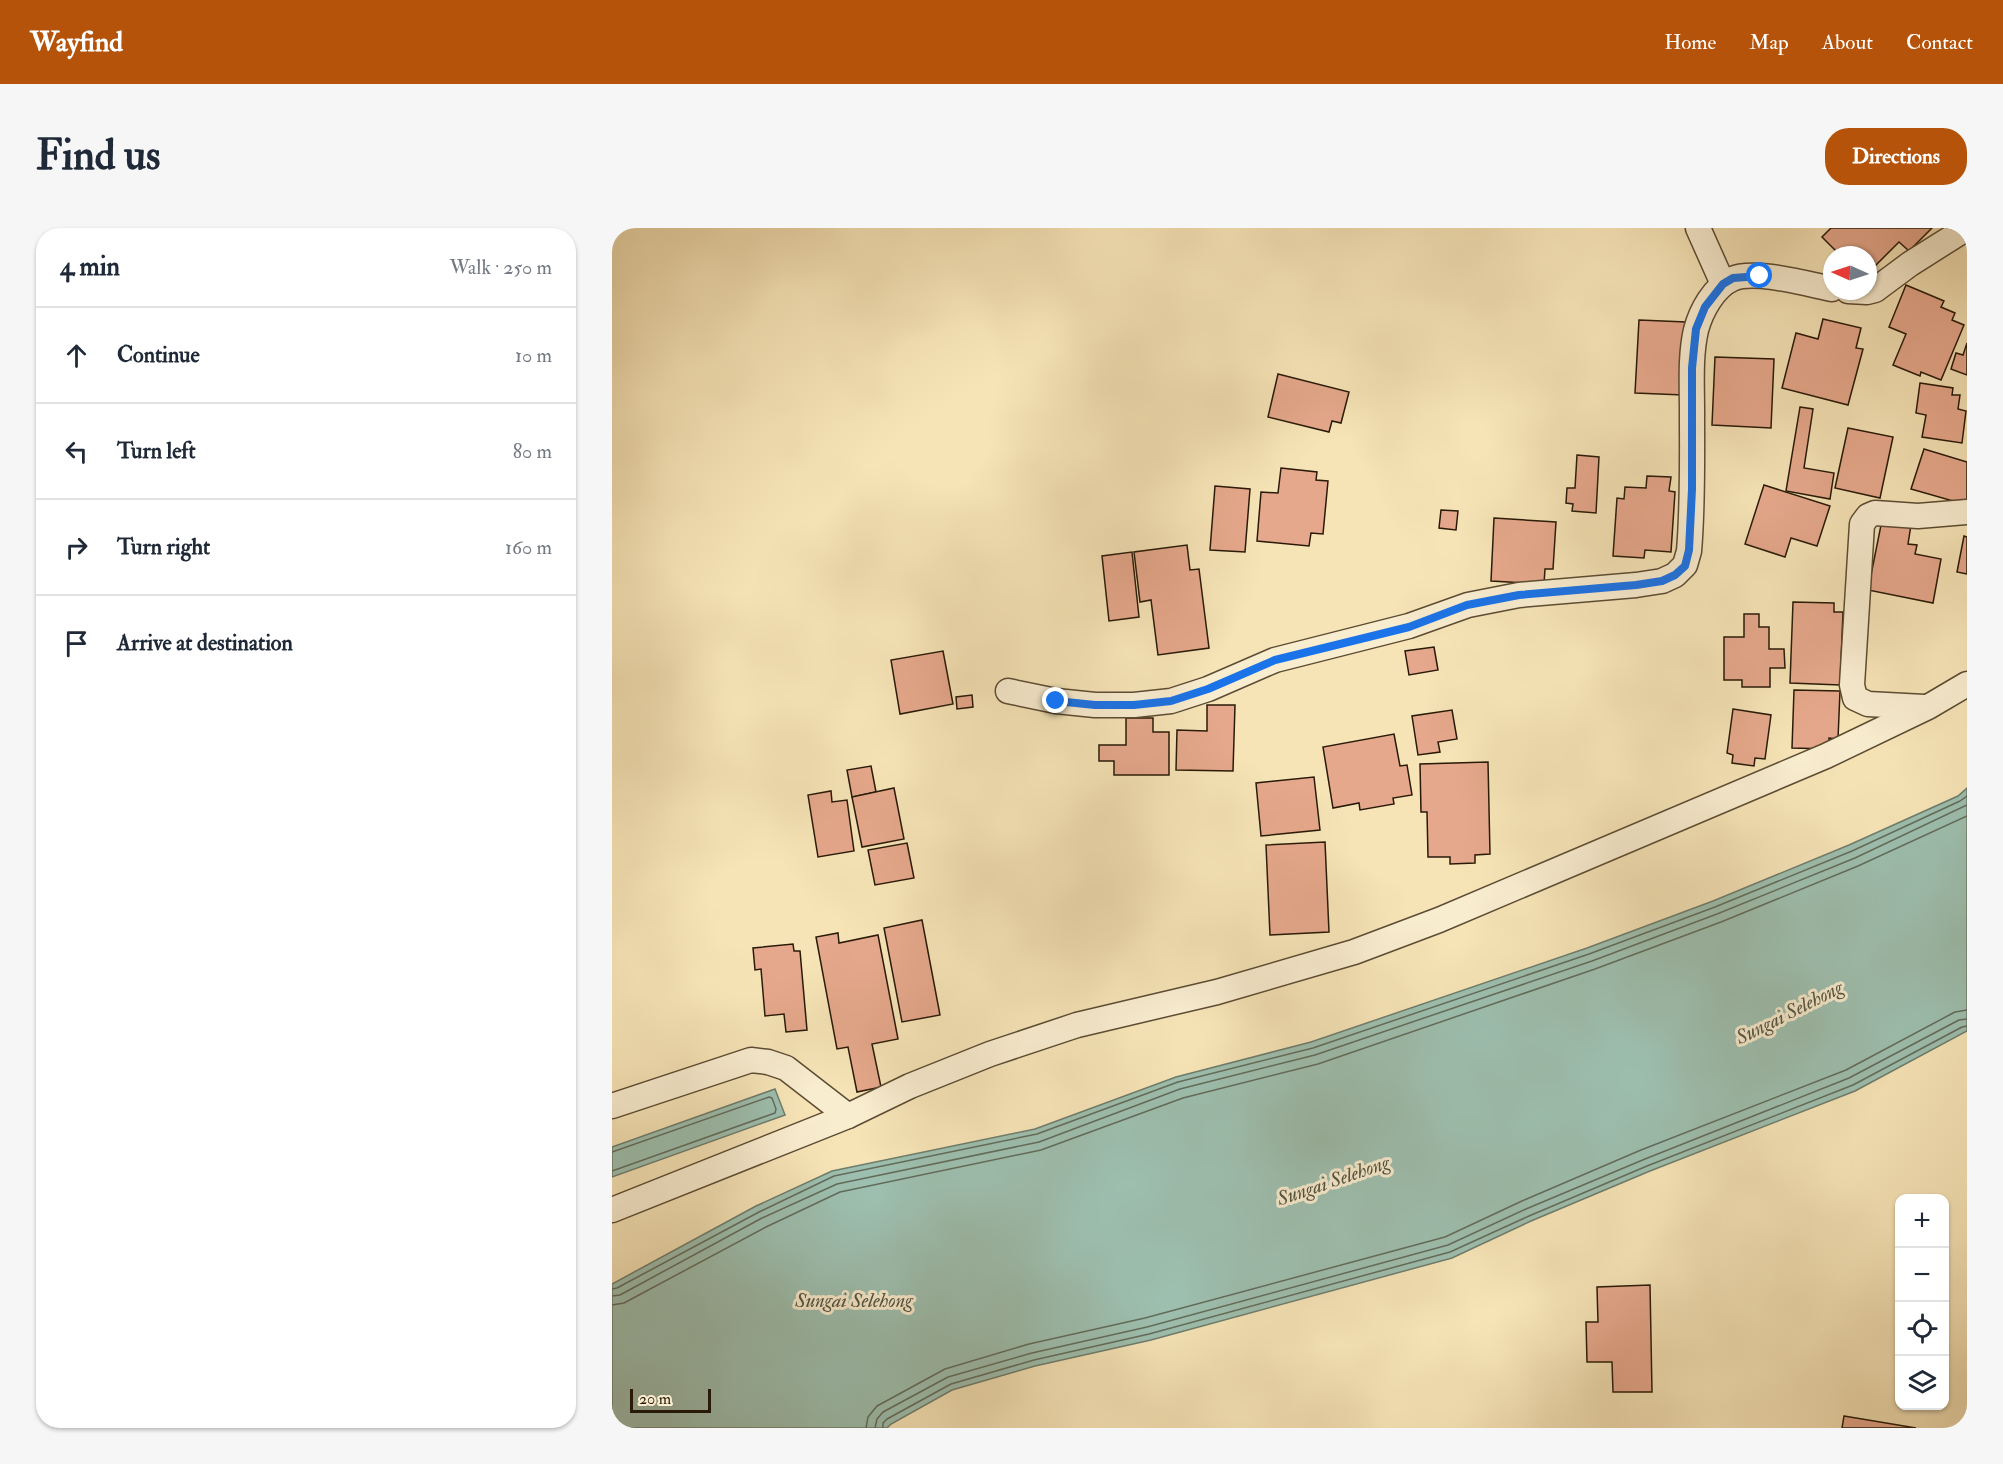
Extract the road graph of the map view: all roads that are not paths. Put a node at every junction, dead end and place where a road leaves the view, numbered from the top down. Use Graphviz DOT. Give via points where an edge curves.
graph roads {
  1 [pos="1698,228"];
  2 [pos="1967,228"];
  3 [pos="1723,284"];
  4 [pos="1823,286"];
  5 [pos="1877,289"];
  6 [pos="1967,512"];
  7 [pos="1967,684"];
  8 [pos="1008,691"];
  9 [pos="1928,707"];
  10 [pos="612,1106"];
  11 [pos="848,1116"];
  12 [pos="612,1210"];
  1 -- 3 [label="street"];
  2 -- 5 [label="street"];
  3 -- 4 [label="street" via="1733,278 1760,276"];
  3 -- 8 [label="street" via="1699,319 1694,343 1690,539 1685,566 1675,575 1636,585 1519,595 1467,605 1409,627 1275,660 1171,701 1095,705"];
  6 -- 9 [label="street" via="1918,516 1875,513 1862,524 1852,685 1855,698 1868,704"];
  7 -- 9 [label="street"];
  9 -- 11 [label="street" via="1826,756 1397,936 1217,992 1077,1025 990,1054"];
  10 -- 11 [label="street" via="751,1060 786,1068"];
  11 -- 12 [label="street"];
}
